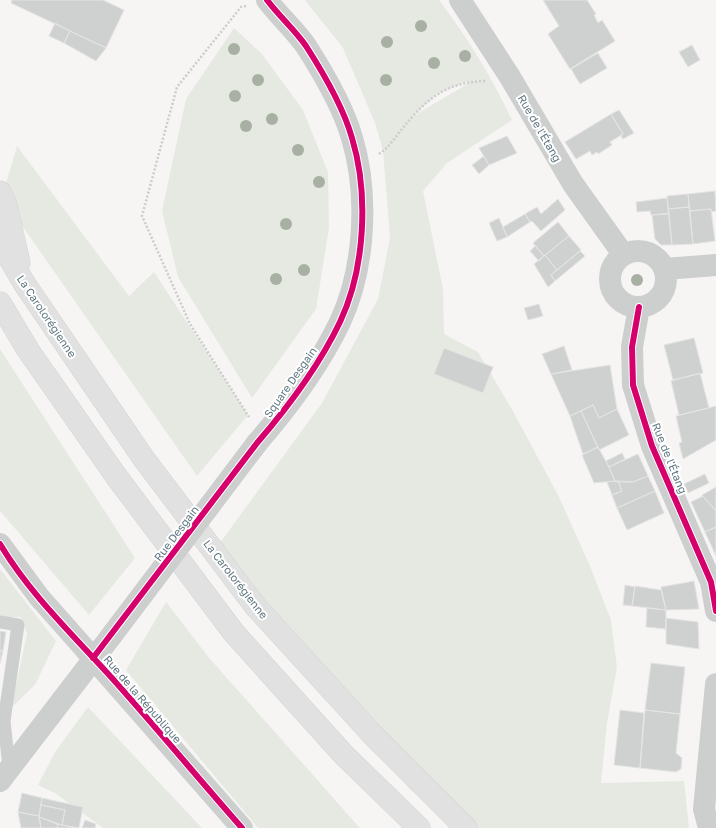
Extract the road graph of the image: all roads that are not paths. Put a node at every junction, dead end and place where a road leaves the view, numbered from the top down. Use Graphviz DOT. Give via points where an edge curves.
graph roads {
  1 [pos="460,0"];
  2 [pos="267,1"];
  3 [pos="0,192"];
  4 [pos="0,242"];
  5 [pos="623,254"];
  6 [pos="716,265"];
  7 [pos="665,269"];
  8 [pos="24,283"];
  9 [pos="0,303"];
  10 [pos="639,307"];
  11 [pos="0,327"];
  12 [pos="28,350"];
  13 [pos="256,443"];
  14 [pos="0,544"];
  15 [pos="716,611"];
  16 [pos="0,622"];
  17 [pos="93,658"];
  18 [pos="716,684"];
  19 [pos="5,774"];
  20 [pos="242,828"];
  21 [pos="419,828"];
  22 [pos="466,828"];
  23 [pos="709,828"];
  1 -- 5 [label="street, Rue de l'Étang" via="510,77 573,184"];
  2 -- 13 [label="street, Square Desgain" via="305,46 334,96 352,138 363,194 361,240 354,281 341,321 318,363 278,418"];
  3 -- 8 [label="highway" via="6,205"];
  4 -- 8 [label="highway, La Carolorégienne"];
  5 -- 7 [label="street" via="630,251 645,251 654,255"];
  5 -- 10 [label="street" via="612,267 610,287 620,300 629,306"];
  6 -- 7 [label="street"];
  7 -- 10 [label="street" via="666,285 662,293 655,301"];
  8 -- 22 [label="highway, La Carolorégienne" via="144,459 256,607 372,734"];
  9 -- 12 [label="highway"];
  10 -- 15 [label="street, Rue de l'Étang" via="632,348 633,385 652,446 711,582"];
  11 -- 12 [label="highway"];
  12 -- 21 [label="highway" via="116,476 234,633 343,754"];
  13 -- 17 [label="street, Rue Desgain, bridge"];
  14 -- 17 [label="street, Rue de la République" via="39,597"];
  16 -- 19 [label="lane" via="18,625 4,721"];
  17 -- 19 [label="street"];
  17 -- 20 [label="street, Rue de la République"];
  18 -- 23 [label="street" via="704,809"];
}
